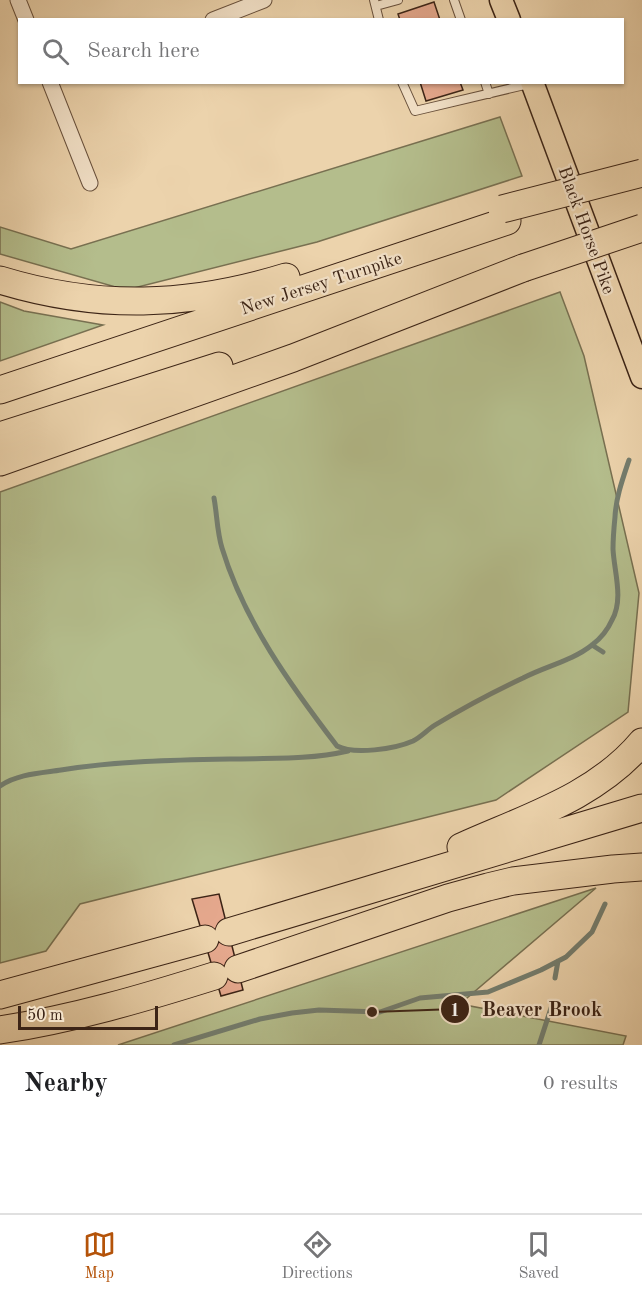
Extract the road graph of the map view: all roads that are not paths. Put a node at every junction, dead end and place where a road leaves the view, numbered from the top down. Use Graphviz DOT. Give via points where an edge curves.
graph roads {
  1 [pos="18,0"];
  2 [pos="264,0"];
  3 [pos="399,0"];
  4 [pos="454,0"];
  5 [pos="501,0"];
  6 [pos="375,3"];
  7 [pos="25,18"];
  8 [pos="218,18"];
  9 [pos="379,18"];
  10 [pos="460,18"];
  11 [pos="508,18"];
  12 [pos="51,84"];
  13 [pos="403,84"];
  14 [pos="486,84"];
  15 [pos="528,84"];
  16 [pos="532,84"];
  17 [pos="489,94"];
  18 [pos="642,175"];
  19 [pos="90,183"];
  20 [pos="504,215"];
  21 [pos="642,228"];
  22 [pos="523,268"];
  23 [pos="0,280"];
  24 [pos="642,377"];
  25 [pos="0,390"];
  26 [pos="0,436"];
  27 [pos="0,462"];
  28 [pos="642,742"];
  29 [pos="642,808"];
  30 [pos="642,822"];
  31 [pos="642,867"];
  32 [pos="373,888"];
  33 [pos="364,927"];
  34 [pos="0,995"];
  35 [pos="0,1029"];
  1 -- 7 [label="street"];
  2 -- 8 [label="street"];
  3 -- 6 [label="lane"];
  4 -- 10 [label="lane"];
  5 -- 11 [label="main road"];
  6 -- 9 [label="lane"];
  12 -- 19 [label="street"];
  13 -- 17 [label="lane" via="415,111"];
  14 -- 17 [label="lane"];
  15 -- 17 [label="lane"];
  16 -- 24 [label="main road, Black Horse Pike"];
  18 -- 20 [label="highway, New Jersey Turnpike"];
  20 -- 23 [label="highway" via="267,283 196,298 160,302 91,300"];
  20 -- 25 [label="highway, New Jersey Turnpike"];
  21 -- 22 [label="highway, bridge"];
  22 -- 26 [label="highway"];
  22 -- 27 [label="highway" via="293,358"];
  28 -- 32 [label="highway" via="617,768 581,792"];
  29 -- 32 [label="highway"];
  30 -- 33 [label="highway" via="443,883"];
  31 -- 33 [label="highway" via="513,881"];
  32 -- 34 [label="highway" via="217,936"];
  33 -- 35 [label="highway" via="99,1010"];
}
